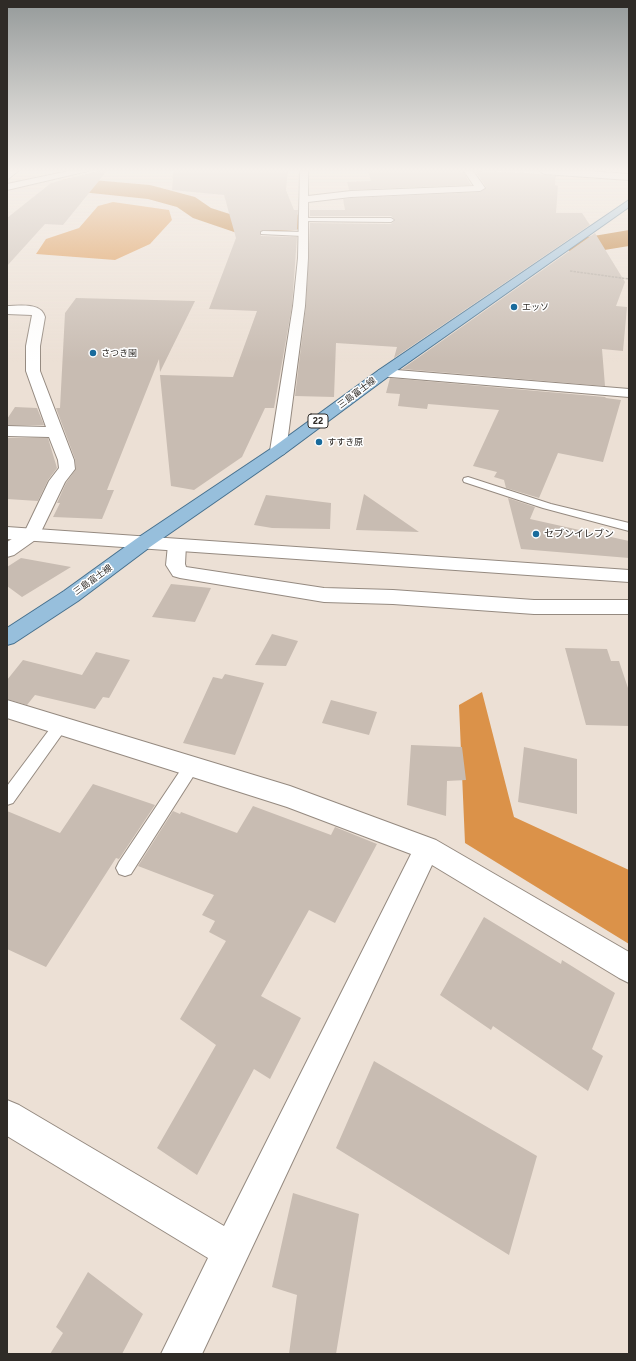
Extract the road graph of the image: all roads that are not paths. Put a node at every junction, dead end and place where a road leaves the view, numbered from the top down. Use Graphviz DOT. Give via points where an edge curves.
graph roads {
  1 [pos="303,234"];
  2 [pos="583,235"];
  3 [pos="7,310"];
  4 [pos="384,373"];
  5 [pos="629,392"];
  6 [pos="7,431"];
  7 [pos="55,432"];
  8 [pos="278,451"];
  9 [pos="468,480"];
  10 [pos="629,527"];
  11 [pos="7,533"];
  12 [pos="32,534"];
  13 [pos="143,543"];
  14 [pos="177,545"];
  15 [pos="7,551"];
  16 [pos="629,576"];
  17 [pos="629,608"];
  18 [pos="7,638"];
  19 [pos="7,709"];
  20 [pos="60,726"];
  21 [pos="191,767"];
  22 [pos="7,798"];
  23 [pos="427,848"];
  24 [pos="124,868"];
  25 [pos="629,968"];
  26 [pos="7,1117"];
  27 [pos="230,1250"];
  28 [pos="181,1354"];
  1 -- 8 [label="street" via="299,306"];
  2 -- 4 [label="main road, 三島富士線 / 22"];
  3 -- 7 [label="street" via="31,310 38,313 33,346 33,371"];
  4 -- 5 [label="street"];
  4 -- 8 [label="main road, 三島富士線 / 22"];
  6 -- 7 [label="street"];
  7 -- 12 [label="street" via="67,469 57,481"];
  8 -- 13 [label="main road, 三島富士線 / 22"];
  9 -- 10 [label="lane" via="547,506"];
  11 -- 12 [label="street"];
  12 -- 13 [label="street"];
  12 -- 15 [label="street"];
  13 -- 14 [label="street"];
  13 -- 18 [label="main road, 三島富士線 / 22" via="71,596"];
  14 -- 16 [label="street"];
  14 -- 17 [label="street" via="175,566 180,572 324,595 534,607"];
  19 -- 20 [label="street"];
  20 -- 21 [label="street"];
  20 -- 22 [label="lane"];
  21 -- 23 [label="street" via="290,797"];
  21 -- 24 [label="lane"];
  23 -- 25 [label="street"];
  23 -- 27 [label="street"];
  26 -- 27 [label="street"];
  27 -- 28 [label="street"];
}
